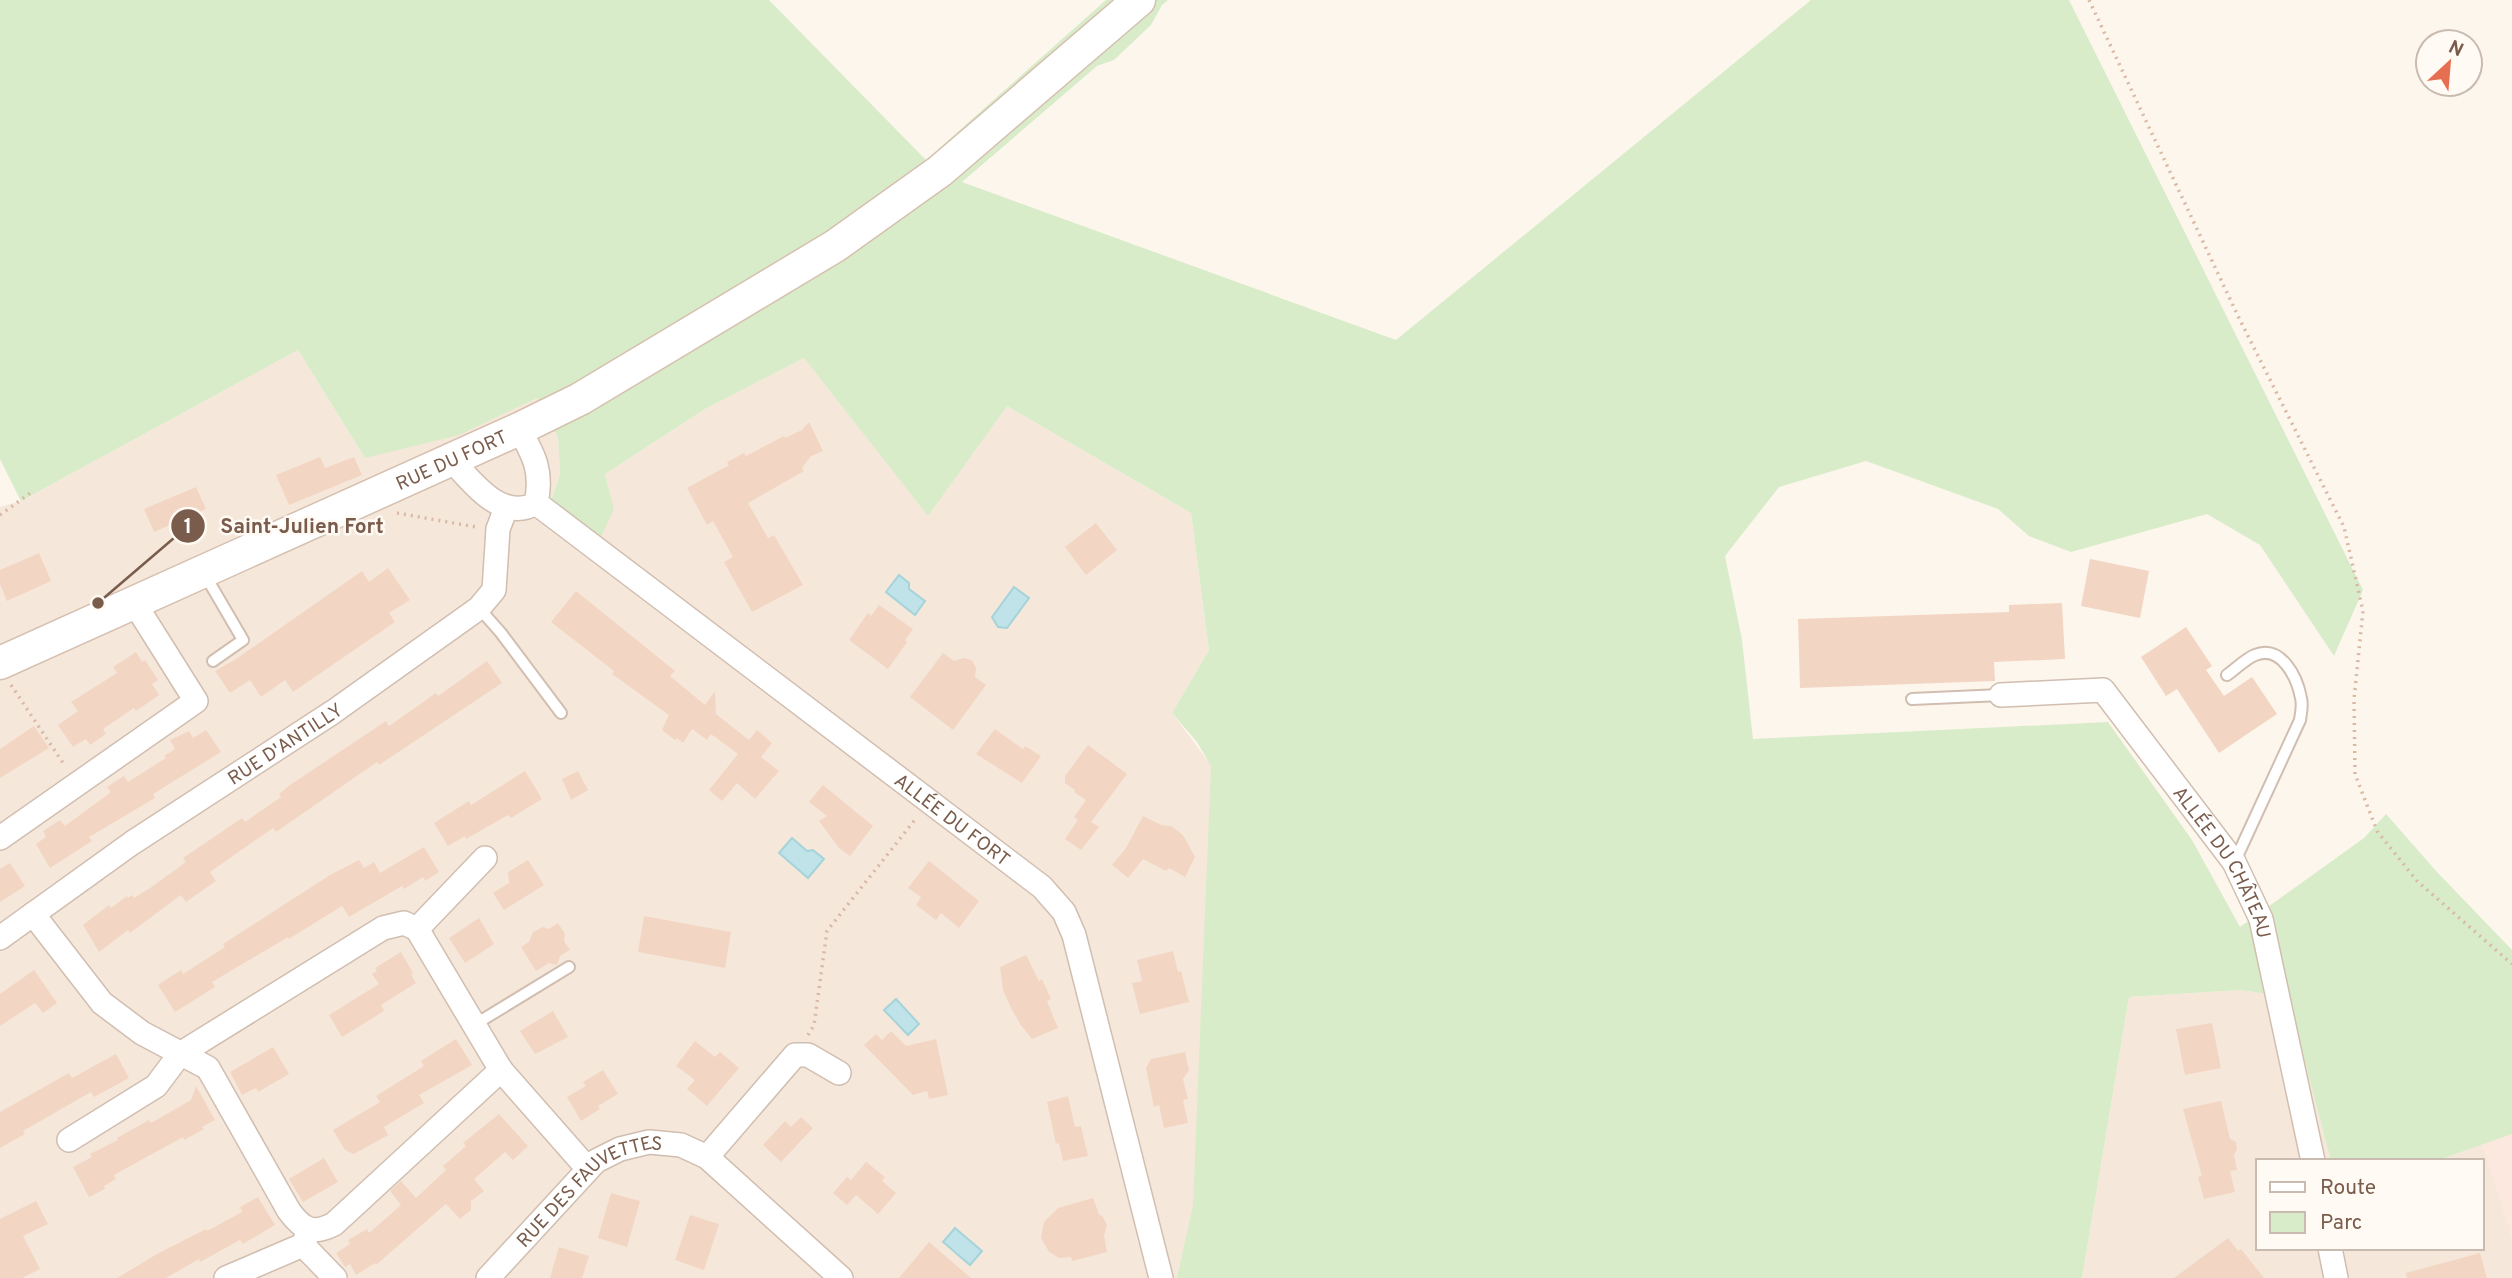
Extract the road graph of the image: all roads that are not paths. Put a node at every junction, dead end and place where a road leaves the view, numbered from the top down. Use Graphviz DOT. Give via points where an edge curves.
graph roads {
  1 [pos="1139,0"];
  2 [pos="519,429"];
  3 [pos="452,460"];
  4 [pos="536,503"];
  5 [pos="502,518"];
  6 [pos="203,572"];
  7 [pos="135,604"];
  8 [pos="479,608"];
  9 [pos="214,660"];
  10 [pos="3,669"];
  11 [pos="2227,675"];
  12 [pos="2001,695"];
  13 [pos="1912,699"];
  14 [pos="561,713"];
  15 [pos="0,838"];
  16 [pos="485,858"];
  17 [pos="2234,862"];
  18 [pos="33,914"];
  19 [pos="417,929"];
  20 [pos="0,938"];
  21 [pos="569,967"];
  22 [pos="474,1025"];
  23 [pos="180,1054"];
  24 [pos="501,1070"];
  25 [pos="839,1073"];
  26 [pos="69,1140"];
  27 [pos="707,1157"];
  28 [pos="2312,1159"];
  29 [pos="588,1169"];
  30 [pos="306,1237"];
  31 [pos="2330,1250"];
  32 [pos="226,1278"];
  33 [pos="335,1278"];
  34 [pos="488,1278"];
  35 [pos="841,1278"];
  36 [pos="1161,1278"];
  37 [pos="2336,1278"];
  1 -- 2 [label="main road, RUE DU FORT" via="940,171 835,246 580,399"];
  2 -- 3 [label="main road, RUE DU FORT"];
  2 -- 4 [label="street" via="534,455 541,483"];
  3 -- 5 [label="street"];
  3 -- 6 [label="main road, RUE DU FORT"];
  4 -- 5 [label="street"];
  4 -- 36 [label="street, ALLÉE DU FORT" via="1042,887 1064,912 1074,935"];
  5 -- 8 [label="street, RUE D'ANTILLY" via="494,590"];
  6 -- 7 [label="main road, RUE DU FORT"];
  6 -- 9 [label="lane" via="243,640"];
  7 -- 10 [label="main road, RUE DU FORT"];
  7 -- 15 [label="street" via="195,701"];
  8 -- 14 [label="lane"];
  8 -- 18 [label="street, RUE D'ANTILLY"];
  11 -- 17 [label="lane" via="2255,655 2267,653 2287,664 2302,700 2300,720"];
  12 -- 13 [label="lane"];
  12 -- 17 [label="street, ALLÉE DU CHÂTEAU" via="2104,690"];
  16 -- 19 [label="street"];
  17 -- 28 [label="street, ALLÉE DU CHÂTEAU" via="2261,919"];
  18 -- 20 [label="street, RUE D'ANTILLY"];
  18 -- 23 [label="street" via="102,1003"];
  19 -- 22 [label="street"];
  19 -- 23 [label="street" via="404,923 383,928"];
  21 -- 22 [label="lane"];
  22 -- 24 [label="street"];
  23 -- 26 [label="street" via="156,1086"];
  23 -- 30 [label="street" via="208,1068"];
  24 -- 29 [label="street"];
  24 -- 30 [label="street" via="334,1224"];
  25 -- 27 [label="street" via="808,1055 795,1055"];
  27 -- 29 [label="street, RUE DES FAUVETTES" via="681,1145 649,1142 620,1149"];
  27 -- 35 [label="street, RUE DES FAUVETTES"];
  29 -- 34 [label="street, RUE DES FAUVETTES"];
  30 -- 32 [label="street"];
  30 -- 33 [label="street"];
  31 -- 37 [label="street"];
}
